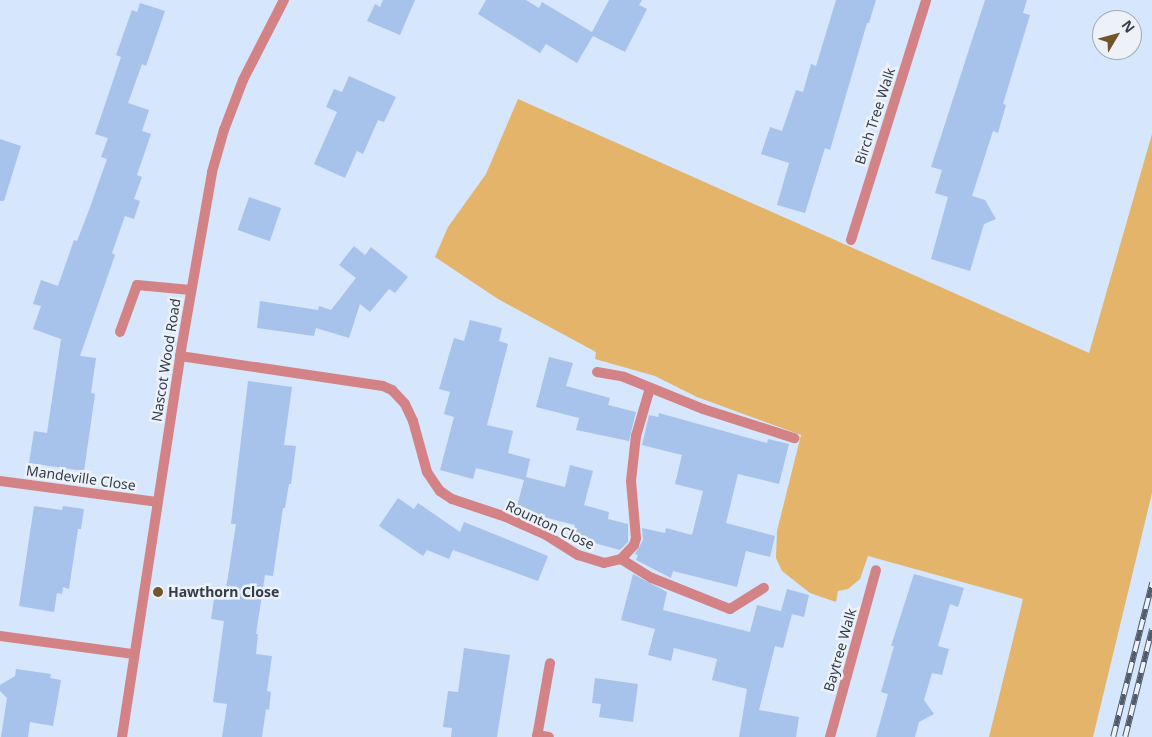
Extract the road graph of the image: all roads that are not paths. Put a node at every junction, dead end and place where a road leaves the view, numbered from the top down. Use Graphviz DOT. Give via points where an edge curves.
graph roads {
  1 [pos="284,0"];
  2 [pos="926,0"];
  3 [pos="851,240"];
  4 [pos="191,290"];
  5 [pos="120,332"];
  6 [pos="180,356"];
  7 [pos="597,372"];
  8 [pos="650,388"];
  9 [pos="794,438"];
  10 [pos="0,481"];
  11 [pos="157,502"];
  12 [pos="621,559"];
  13 [pos="876,570"];
  14 [pos="764,588"];
  15 [pos="0,636"];
  16 [pos="134,654"];
  17 [pos="550,664"];
  18 [pos="537,736"];
  19 [pos="122,737"];
  20 [pos="549,737"];
  21 [pos="830,737"];
  1 -- 4 [label="street, Nascot Wood Road" via="243,80 224,130 212,172"];
  2 -- 3 [label="street, Birch Tree Walk"];
  4 -- 5 [label="street" via="137,285"];
  4 -- 6 [label="street, Nascot Wood Road"];
  6 -- 11 [label="street, Nascot Wood Road"];
  6 -- 12 [label="street, Rounton Close" via="383,386 392,390 413,421 432,482 452,499 529,527 589,560 604,563"];
  7 -- 8 [label="street" via="624,377"];
  8 -- 9 [label="street"];
  8 -- 12 [label="street" via="636,436 631,481 636,538"];
  10 -- 11 [label="street, Mandeville Close"];
  11 -- 16 [label="street, Nascot Wood Road"];
  12 -- 14 [label="street" via="652,578 730,609"];
  13 -- 21 [label="street, Baytree Walk"];
  15 -- 16 [label="street"];
  16 -- 19 [label="street, Nascot Wood Road"];
  17 -- 18 [label="street"];
  18 -- 20 [label="street"];
}
